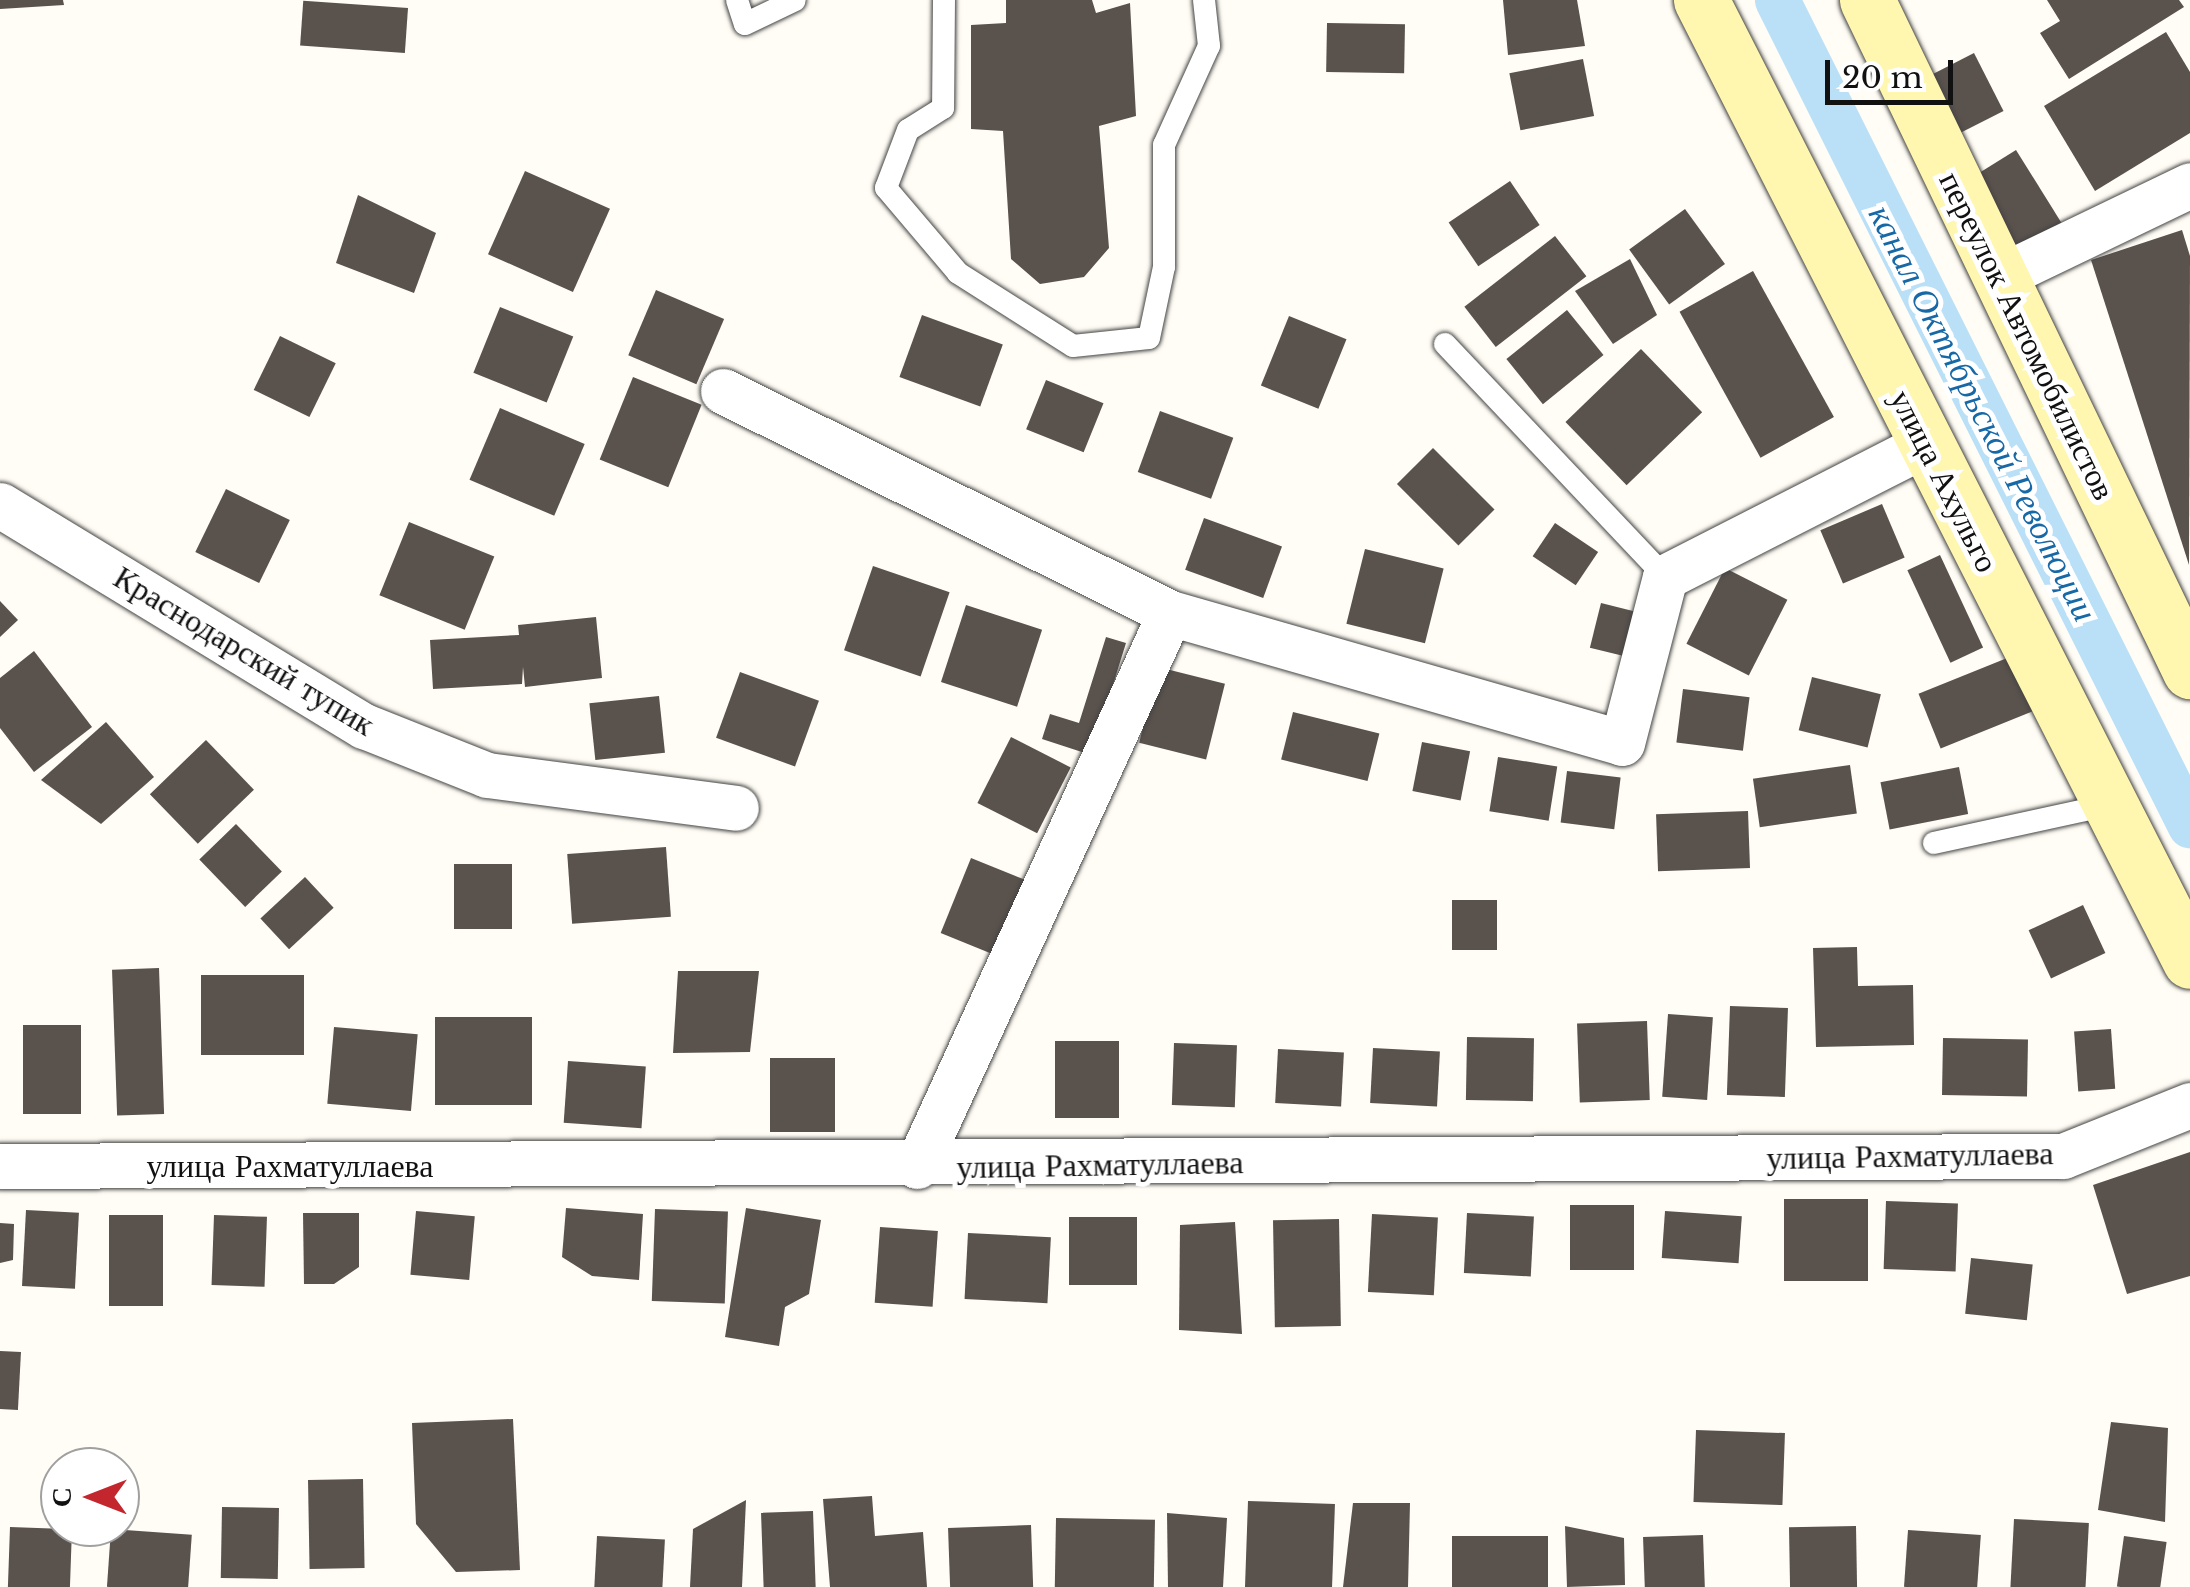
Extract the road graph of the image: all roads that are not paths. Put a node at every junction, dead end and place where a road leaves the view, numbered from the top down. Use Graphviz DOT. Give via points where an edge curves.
graph roads {
  1 [pos="737,0"];
  2 [pos="795,0"];
  3 [pos="944,0"];
  4 [pos="1204,0"];
  5 [pos="1700,0"];
  6 [pos="1867,0"];
  7 [pos="2190,185"];
  8 [pos="1997,278"];
  9 [pos="1445,344"];
  10 [pos="722,391"];
  11 [pos="1926,444"];
  12 [pos="0,505"];
  13 [pos="1665,577"];
  14 [pos="1170,613"];
  15 [pos="2190,672"];
  16 [pos="2108,805"];
  17 [pos="736,808"];
  18 [pos="1934,842"];
  19 [pos="2190,961"];
  20 [pos="2190,1105"];
  21 [pos="0,1166"];
  22 [pos="917,1166"];
  1 -- 2 [label="lane" via="745,24"];
  3 -- 4 [label="lane" via="944,108 908,130 886,188 958,273 1073,346 1148,338 1164,267 1164,145 1209,46"];
  5 -- 11 [label="main road, улица Ахульго"];
  6 -- 8 [label="main road, переулок Автомобилистов"];
  7 -- 8 [label="street"];
  8 -- 15 [label="main road, переулок Автомобилистов"];
  9 -- 13 [label="lane"];
  10 -- 14 [label="street"];
  11 -- 13 [label="street"];
  11 -- 16 [label="main road, улица Ахульго"];
  12 -- 17 [label="street, Краснодарский тупик" via="364,726 488,775"];
  13 -- 14 [label="street" via="1622,743"];
  14 -- 22 [label="street"];
  16 -- 18 [label="lane"];
  16 -- 19 [label="main road, улица Ахульго"];
  20 -- 22 [label="street, улица Рахматуллаева" via="2063,1156"];
  21 -- 22 [label="street, улица Рахматуллаева"];
}
